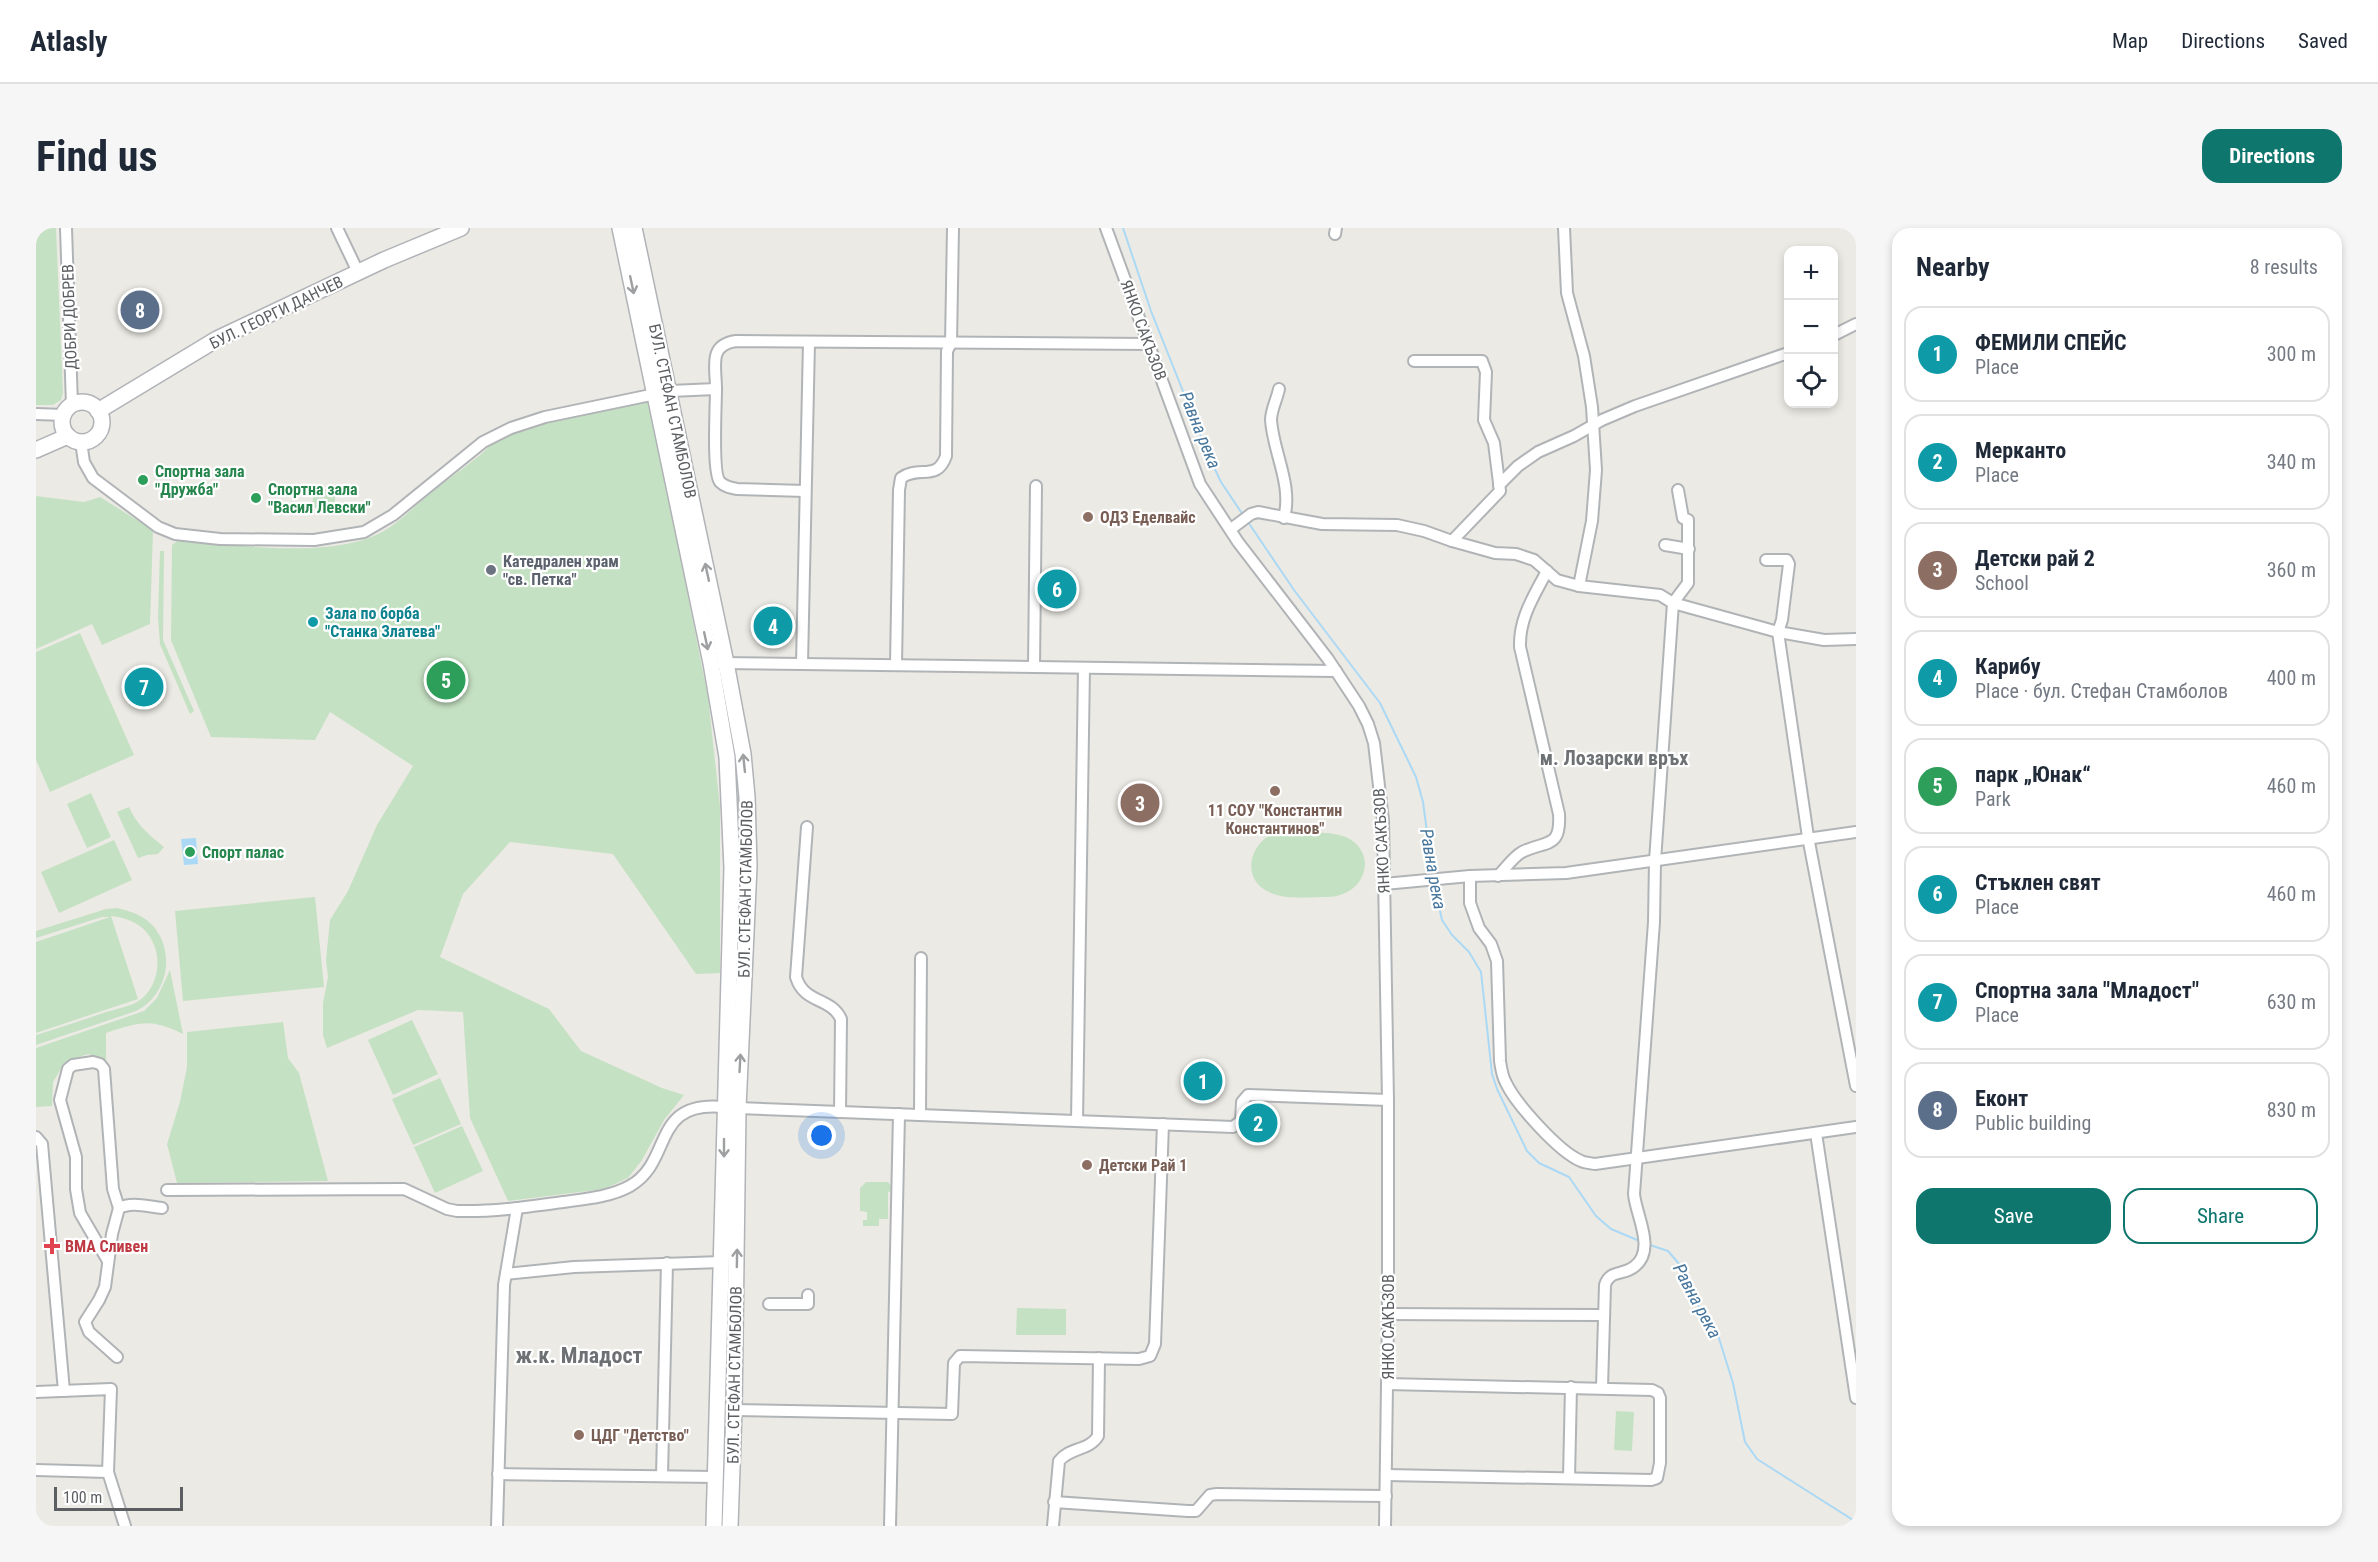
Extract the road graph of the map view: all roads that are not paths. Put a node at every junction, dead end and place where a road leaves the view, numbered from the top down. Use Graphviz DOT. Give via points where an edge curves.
graph roads {
  1 [pos="67,228"];
  2 [pos="338,228"];
  3 [pos="458,228"];
  4 [pos="620,228"];
  5 [pos="634,228"];
  6 [pos="953,228"];
  7 [pos="1106,228"];
  8 [pos="1564,228"];
  9 [pos="358,272"];
  10 [pos="1856,324"];
  11 [pos="1838,333"];
  12 [pos="809,342"];
  13 [pos="951,343"];
  14 [pos="1149,344"];
  15 [pos="1785,354"];
  16 [pos="1414,361"];
  17 [pos="716,389"];
  18 [pos="1279,389"];
  19 [pos="670,392"];
  20 [pos="654,395"];
  21 [pos="68,410"];
  22 [pos="98,411"];
  23 [pos="36,414"];
  24 [pos="1593,425"];
  25 [pos="75,439"];
  26 [pos="36,450"];
  27 [pos="1499,485"];
  28 [pos="1035,486"];
  29 [pos="1678,490"];
  30 [pos="805,491"];
  31 [pos="1284,518"];
  32 [pos="1234,526"];
  33 [pos="1452,541"];
  34 [pos="1665,545"];
  35 [pos="1689,549"];
  36 [pos="1766,560"];
  37 [pos="1547,572"];
  38 [pos="1579,586"];
  39 [pos="1673,603"];
  40 [pos="1778,632"];
  41 [pos="1856,639"];
  42 [pos="718,663"];
  43 [pos="802,664"];
  44 [pos="896,665"];
  45 [pos="1034,667"];
  46 [pos="1084,668"];
  47 [pos="1336,671"];
  48 [pos="807,827"];
  49 [pos="1856,832"];
  50 [pos="1808,837"];
  51 [pos="1655,861"];
  52 [pos="1470,876"];
  53 [pos="1498,876"];
  54 [pos="1384,884"];
  55 [pos="921,958"];
  56 [pos="1856,1086"];
  57 [pos="1388,1100"];
  58 [pos="731,1108"];
  59 [pos="840,1112"];
  60 [pos="899,1114"];
  61 [pos="920,1115"];
  62 [pos="1077,1121"];
  63 [pos="1163,1124"];
  64 [pos="1856,1127"];
  65 [pos="1816,1133"];
  66 [pos="36,1137"];
  67 [pos="1636,1156"];
  68 [pos="166,1190"];
  69 [pos="119,1208"];
  70 [pos="162,1208"];
  71 [pos="517,1208"];
  72 [pos="108,1261"];
  73 [pos="722,1262"];
  74 [pos="667,1263"];
  75 [pos="506,1274"];
  76 [pos="808,1295"];
  77 [pos="769,1304"];
  78 [pos="1388,1314"];
  79 [pos="1603,1315"];
  80 [pos="117,1357"];
  81 [pos="1100,1358"];
  82 [pos="1388,1384"];
  83 [pos="1602,1387"];
  84 [pos="1571,1388"];
  85 [pos="64,1391"];
  86 [pos="36,1392"];
  87 [pos="1856,1398"];
  88 [pos="734,1410"];
  89 [pos="892,1412"];
  90 [pos="36,1470"];
  91 [pos="108,1472"];
  92 [pos="498,1474"];
  93 [pos="1386,1474"];
  94 [pos="662,1476"];
  95 [pos="715,1477"];
  96 [pos="1569,1478"];
  97 [pos="1386,1496"];
  98 [pos="1054,1502"];
  99 [pos="125,1526"];
  100 [pos="497,1526"];
  101 [pos="714,1526"];
  102 [pos="730,1526"];
  103 [pos="890,1526"];
  104 [pos="1053,1526"];
  105 [pos="1385,1526"];
  1 -- 21 [label="street, ДОБРИ ДОБРЕВ"];
  2 -- 9 [label="street"];
  3 -- 9 [label="main road, БУЛ. ГЕОРГИ ДАНЧЕВ"];
  4 -- 20 [label="main road, БУЛ. СТЕФАН СТАМБОЛОВ, one-way"];
  5 -- 19 [label="main road, БУЛ. СТЕФАН СТАМБОЛОВ"];
  6 -- 13 [label="street"];
  7 -- 14 [label="street, ЯНКО САКЪЗОВ"];
  8 -- 24 [label="street" via="1567,293 1584,356"];
  9 -- 22 [label="main road, БУЛ. ГЕОРГИ ДАНЧЕВ" via="217,339"];
  10 -- 11 [label="street"];
  12 -- 13 [label="street"];
  12 -- 17 [label="street" via="726,342 716,353"];
  12 -- 30 [label="street"];
  13 -- 14 [label="street"];
  13 -- 44 [label="street" via="947,351 946,456 939,469 908,472 901,478"];
  14 -- 32 [label="street, ЯНКО САКЪЗОВ" via="1200,484 1217,512"];
  15 -- 24 [label="street" via="1635,406"];
  16 -- 27 [label="street" via="1482,362 1486,372 1484,420 1494,443"];
  17 -- 19 [label="street"];
  17 -- 30 [label="street" via="716,469 721,483 737,489"];
  18 -- 31 [label="street" via="1271,422 1286,495"];
  19 -- 20 [label="street"];
  42 -- 19 [label="main road, БУЛ. СТЕФАН СТАМБОЛОВ, one-way"];
  20 -- 25 [label="street" via="545,417 511,428 483,442 379,525 364,532 314,540 220,539 168,532 93,478"];
  20 -- 42 [label="main road, БУЛ. СТЕФАН СТАМБОЛОВ, one-way"];
  21 -- 22 [label="main road" via="86,403"];
  21 -- 23 [label="street"];
  21 -- 25 [label="main road" via="63,428"];
  22 -- 25 [label="main road" via="102,419 99,432 93,438"];
  24 -- 27 [label="street" via="1538,452"];
  24 -- 38 [label="street" via="1596,470 1592,520"];
  25 -- 26 [label="main road"];
  27 -- 33 [label="street" via="1500,491"];
  28 -- 45 [label="street"];
  29 -- 35 [label="street" via="1683,518 1688,520"];
  30 -- 43 [label="street"];
  31 -- 32 [label="street" via="1258,512"];
  31 -- 33 [label="street" via="1322,524 1397,525"];
  32 -- 47 [label="street, ЯНКО САКЪЗОВ"];
  33 -- 37 [label="street" via="1495,553 1516,554"];
  34 -- 35 [label="street"];
  35 -- 39 [label="street" via="1688,583"];
  36 -- 40 [label="street" via="1787,560 1789,564"];
  37 -- 38 [label="street" via="1557,580"];
  37 -- 53 [label="street" via="1524,614 1520,647 1560,827 1549,844 1520,853"];
  38 -- 39 [label="street" via="1660,596"];
  39 -- 40 [label="street"];
  39 -- 51 [label="street"];
  40 -- 41 [label="street" via="1824,640"];
  40 -- 50 [label="street"];
  42 -- 43 [label="street"];
  42 -- 58 [label="main road, БУЛ. СТЕФАН СТАМБОЛОВ" via="743,754 747,797 749,866"];
  43 -- 44 [label="street"];
  44 -- 45 [label="street"];
  45 -- 46 [label="street"];
  46 -- 47 [label="street"];
  46 -- 62 [label="street"];
  47 -- 54 [label="street, ЯНКО САКЪЗОВ" via="1359,706 1374,743 1383,820"];
  48 -- 59 [label="street" via="796,977 800,989 837,1010 841,1019"];
  49 -- 50 [label="street"];
  50 -- 51 [label="street"];
  50 -- 56 [label="street"];
  51 -- 53 [label="street" via="1566,873"];
  51 -- 67 [label="street"];
  52 -- 53 [label="street"];
  52 -- 54 [label="street"];
  52 -- 67 [label="street" via="1470,903 1497,961 1500,1061 1512,1094 1547,1135 1582,1161 1595,1164"];
  54 -- 57 [label="street, ЯНКО САКЪЗОВ"];
  55 -- 61 [label="street"];
  57 -- 63 [label="street" via="1248,1095 1242,1100 1241,1121 1235,1126"];
  57 -- 78 [label="street, ЯНКО САКЪЗОВ"];
  58 -- 59 [label="street"];
  58 -- 71 [label="street" via="696,1107 682,1113 671,1125 642,1178 630,1186 589,1198"];
  58 -- 73 [label="main road, БУЛ. СТЕФАН СТАМБОЛОВ, one-way"];
  88 -- 58 [label="main road, БУЛ. СТЕФАН СТАМБОЛОВ, one-way"];
  59 -- 60 [label="street"];
  60 -- 61 [label="street"];
  60 -- 89 [label="street"];
  61 -- 62 [label="street"];
  62 -- 63 [label="street"];
  63 -- 81 [label="street" via="1155,1349 1143,1359"];
  64 -- 65 [label="street"];
  65 -- 67 [label="street"];
  65 -- 87 [label="street"];
  66 -- 85 [label="street" via="42,1144"];
  67 -- 79 [label="street" via="1635,1209 1644,1249 1640,1262 1631,1270 1607,1278"];
  68 -- 71 [label="street" via="404,1189 457,1211"];
  69 -- 70 [label="street"];
  69 -- 72 [label="street"];
  69 -- 72 [label="street" via="113,1189 104,1069 93,1062 73,1065 68,1069 60,1100 75,1157 80,1214"];
  71 -- 75 [label="street"];
  72 -- 80 [label="street" via="105,1287 85,1322 88,1332"];
  73 -- 74 [label="street"];
  73 -- 95 [label="main road, БУЛ. СТЕФАН СТАМБОЛОВ"];
  74 -- 75 [label="street"];
  74 -- 94 [label="street"];
  75 -- 92 [label="street"];
  76 -- 77 [label="street" via="808,1304"];
  78 -- 79 [label="street"];
  78 -- 82 [label="street, ЯНКО САКЪЗОВ"];
  79 -- 83 [label="street"];
  81 -- 89 [label="street" via="960,1356 954,1363 952,1414"];
  81 -- 98 [label="street" via="1098,1436 1093,1443 1065,1454 1059,1461"];
  82 -- 84 [label="street"];
  82 -- 93 [label="street, ЯНКО САКЪЗОВ"];
  83 -- 84 [label="street"];
  83 -- 96 [label="street" via="1658,1393 1657,1478"];
  84 -- 96 [label="street"];
  85 -- 86 [label="street"];
  85 -- 91 [label="street" via="111,1389"];
  88 -- 89 [label="street"];
  88 -- 102 [label="main road, БУЛ. СТЕФАН СТАМБОЛОВ"];
  89 -- 103 [label="street"];
  90 -- 91 [label="street"];
  91 -- 99 [label="street"];
  92 -- 94 [label="street"];
  92 -- 100 [label="street"];
  93 -- 96 [label="street"];
  93 -- 97 [label="street, ЯНКО САКЪЗОВ"];
  94 -- 95 [label="street"];
  95 -- 101 [label="main road, БУЛ. СТЕФАН СТАМБОЛОВ"];
  97 -- 98 [label="street" via="1217,1494 1210,1495 1196,1510 1188,1511"];
  97 -- 105 [label="street, ЯНКО САКЪЗОВ"];
  98 -- 104 [label="street"];
}
